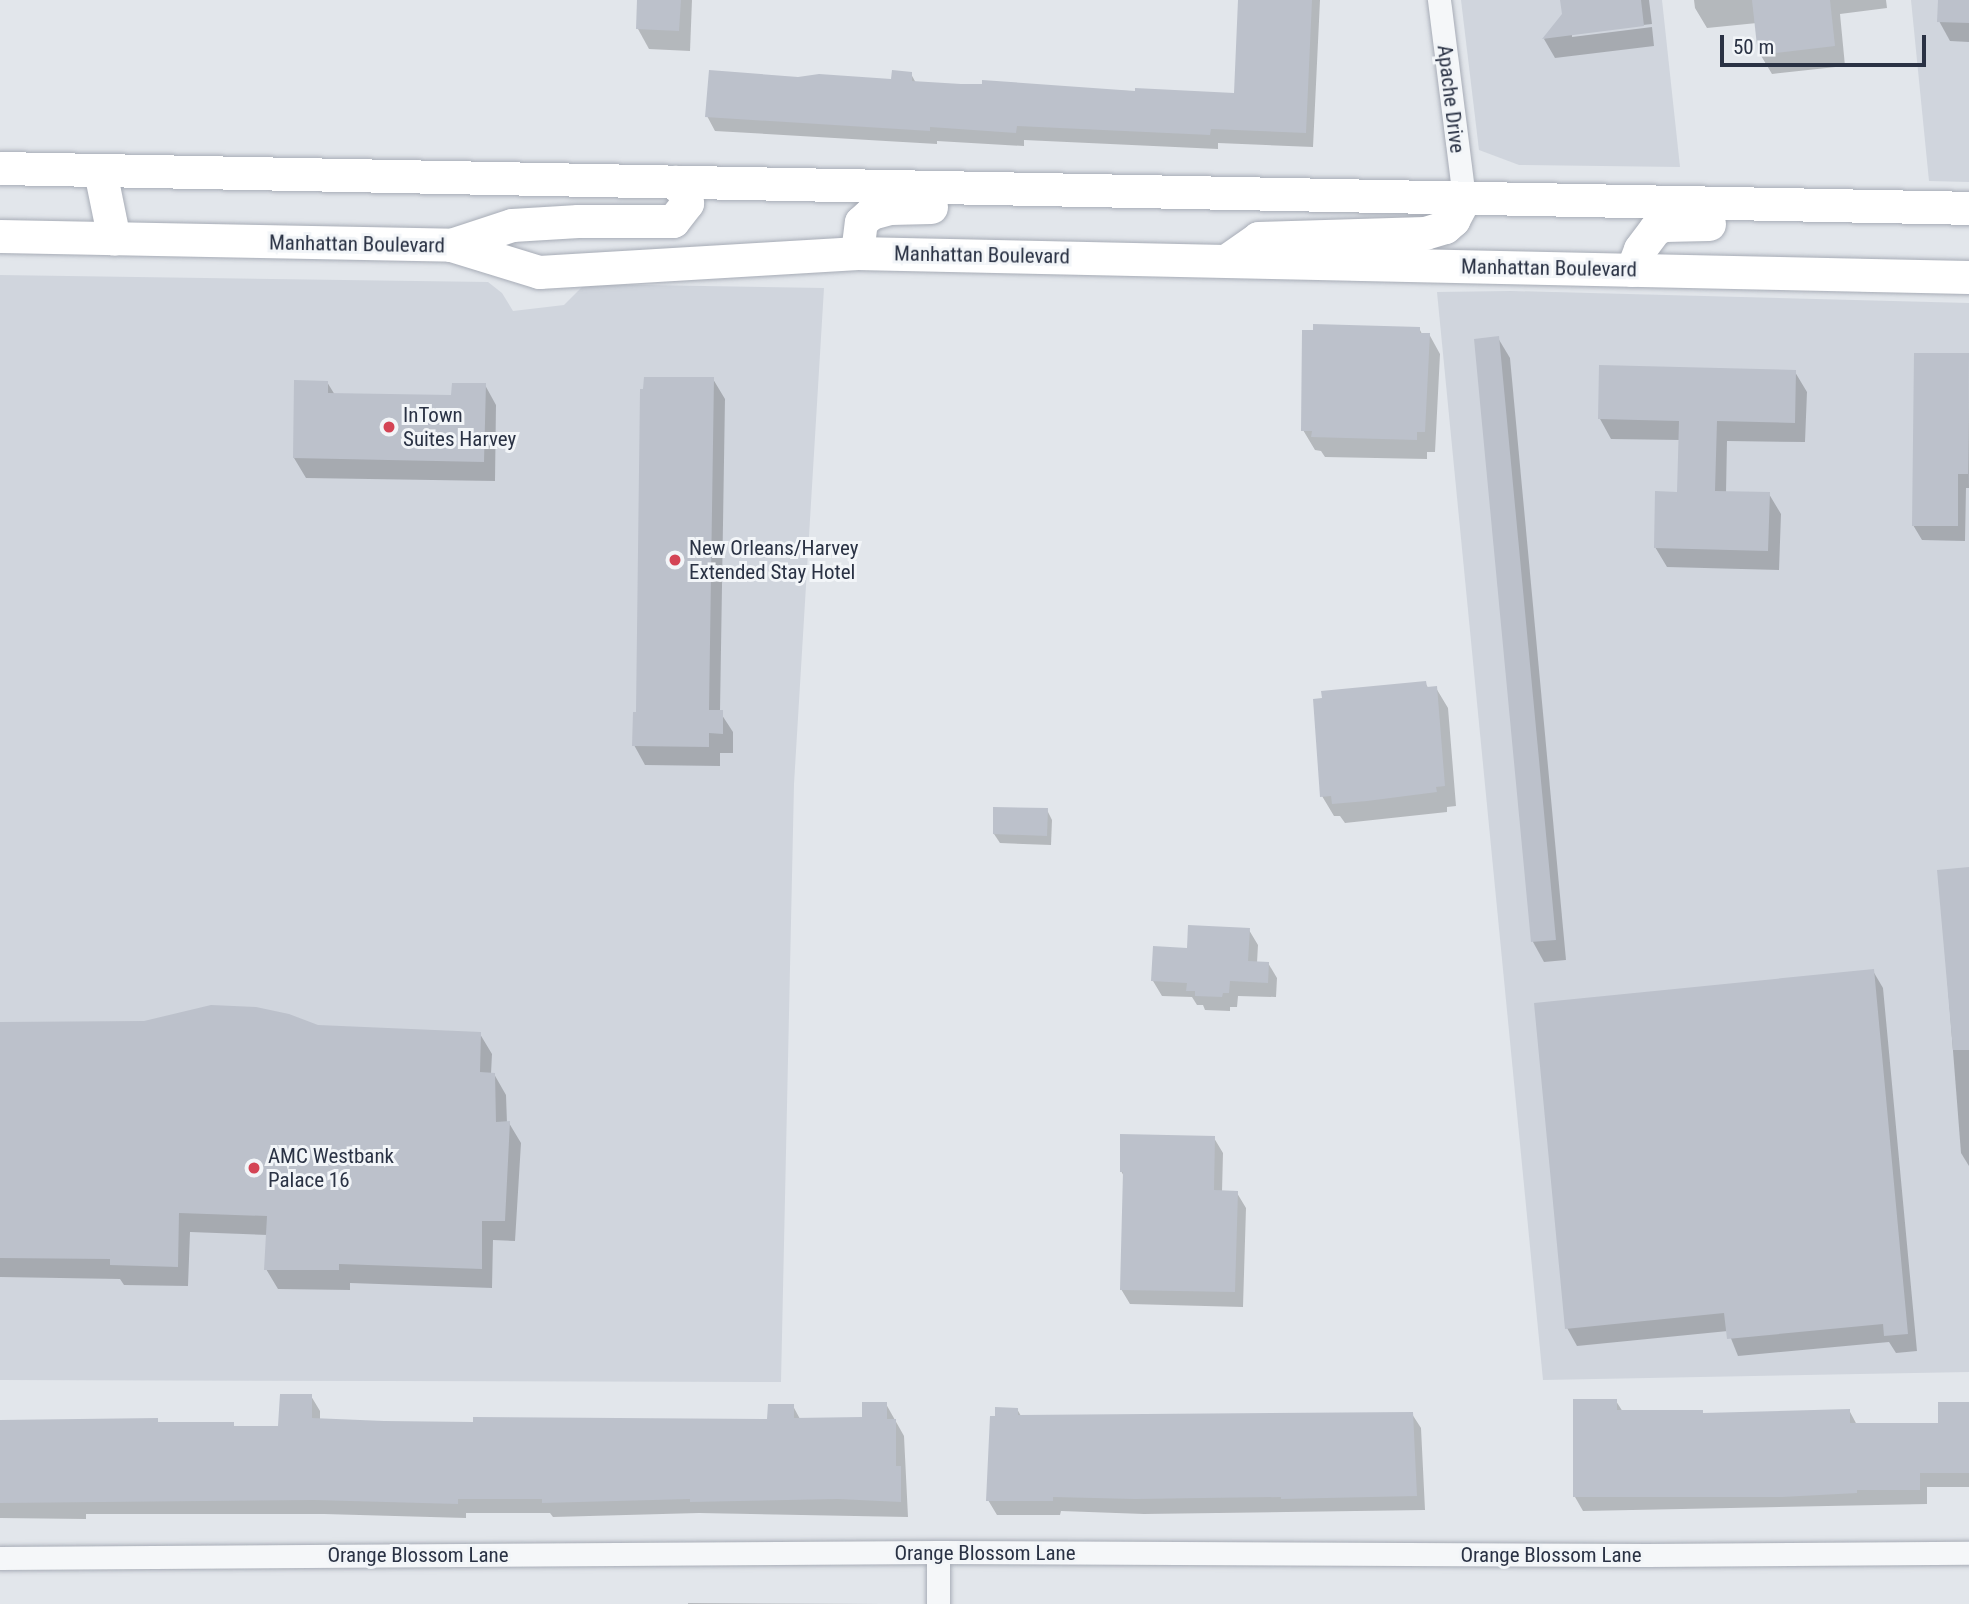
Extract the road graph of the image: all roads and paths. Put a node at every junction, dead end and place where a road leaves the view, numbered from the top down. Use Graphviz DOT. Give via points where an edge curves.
graph roads {
  1 [pos="1438,0"];
  2 [pos="0,169"];
  3 [pos="100,171"];
  4 [pos="675,182"];
  5 [pos="1082,190"];
  6 [pos="1464,199"];
  7 [pos="1875,206"];
  8 [pos="1969,208"];
  9 [pos="0,236"];
  10 [pos="114,239"];
  11 [pos="451,245"];
  12 [pos="857,253"];
  13 [pos="1227,260"];
  14 [pos="1632,270"];
  15 [pos="1969,277"];
  16 [pos="938,1552"];
  17 [pos="1969,1553"];
  18 [pos="0,1558"];
  19 [pos="938,1604"];
  1 -- 6 [label="street, Apache Drive"];
  2 -- 3 [label="street"];
  3 -- 4 [label="street"];
  3 -- 10 [label="street"];
  4 -- 5 [label="street"];
  4 -- 11 [label="street" via="687,203 673,221 512,225"];
  5 -- 6 [label="street"];
  5 -- 12 [label="street" via="1061,206 916,207 871,213 858,230"];
  6 -- 7 [label="street"];
  6 -- 13 [label="street" via="1445,227 1425,233 1258,238"];
  7 -- 8 [label="street"];
  7 -- 14 [label="street" via="1856,220 1822,225 1664,225 1645,240"];
  9 -- 10 [label="street, Manhattan Boulevard"];
  10 -- 11 [label="street, Manhattan Boulevard"];
  11 -- 12 [label="street, Manhattan Boulevard" via="538,272"];
  12 -- 13 [label="street, Manhattan Boulevard"];
  13 -- 14 [label="street, Manhattan Boulevard"];
  14 -- 15 [label="street, Manhattan Boulevard"];
  16 -- 17 [label="street, Orange Blossom Lane"];
  16 -- 18 [label="street, Orange Blossom Lane"];
  16 -- 19 [label="street"];
}
